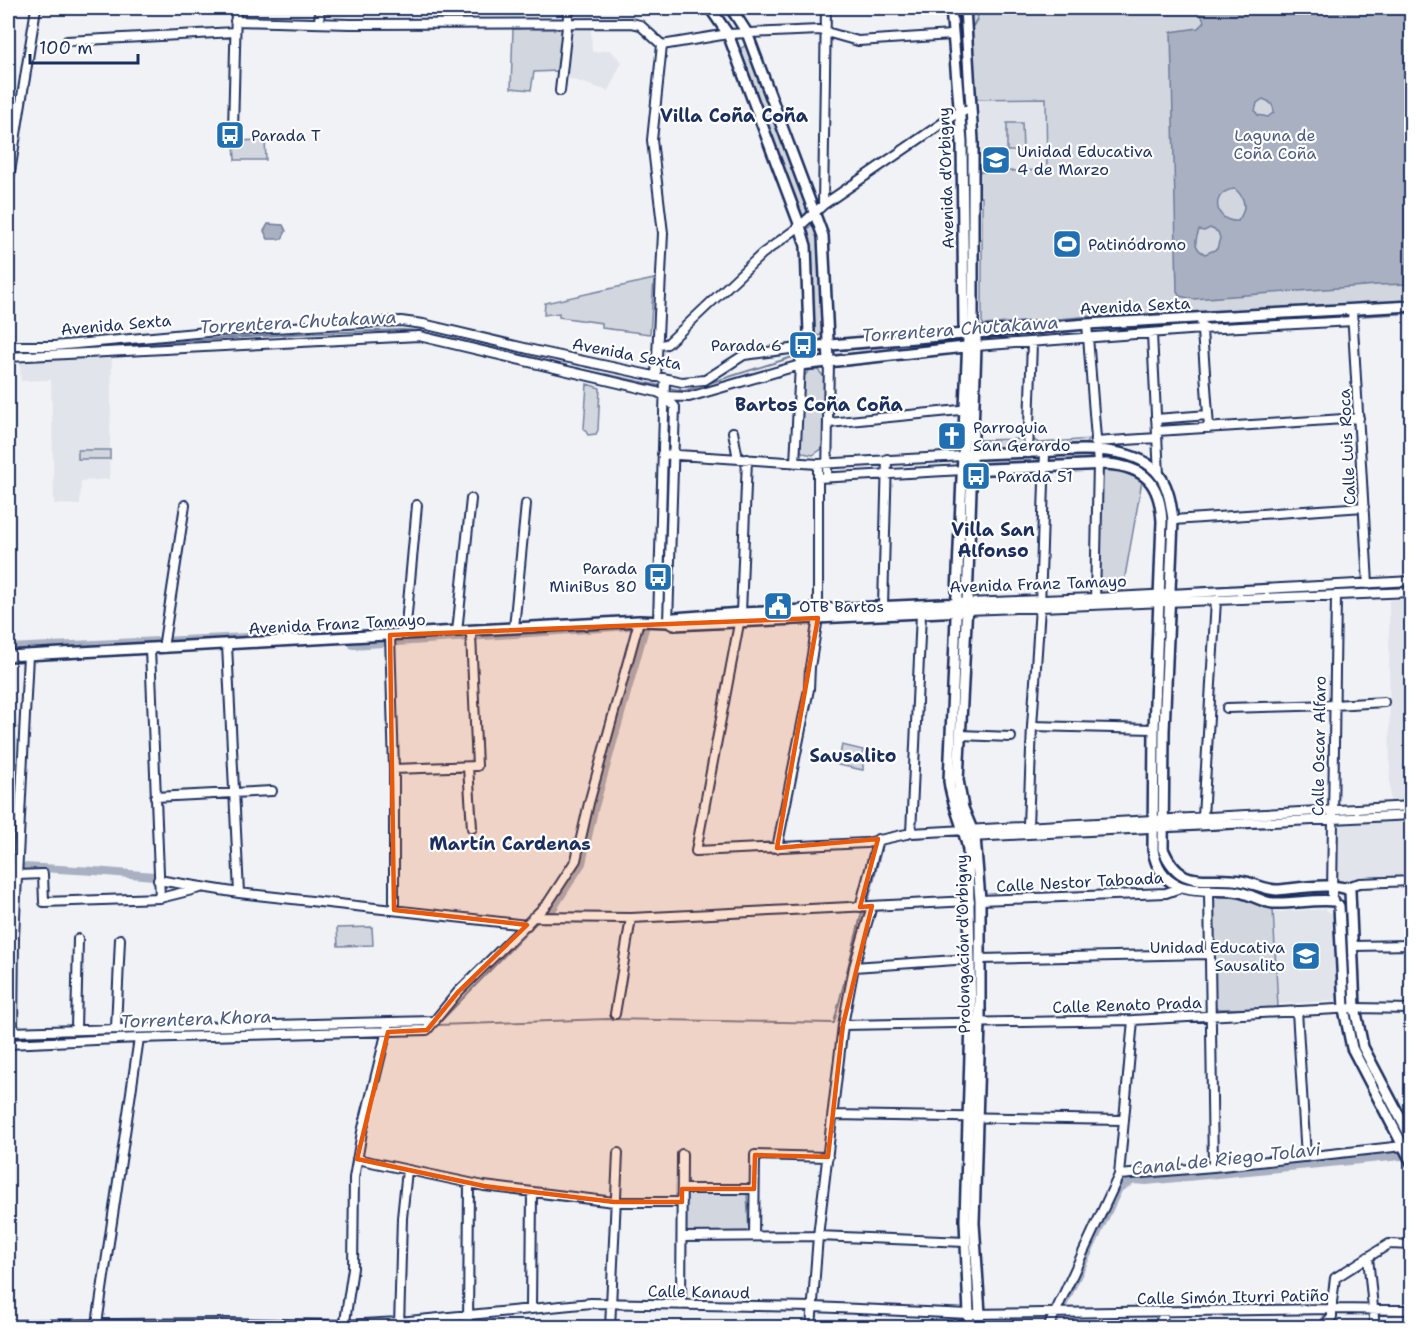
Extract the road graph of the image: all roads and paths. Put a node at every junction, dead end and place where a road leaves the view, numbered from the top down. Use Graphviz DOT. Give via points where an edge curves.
graph roads {
  1 [pos="36,8"];
  2 [pos="236,8"];
  3 [pos="320,8"];
  4 [pos="569,8"];
  5 [pos="710,8"];
  6 [pos="731,8"];
  7 [pos="826,8"];
  8 [pos="951,8"];
  9 [pos="965,8"];
  10 [pos="235,21"];
  11 [pos="567,22"];
  12 [pos="319,23"];
  13 [pos="825,31"];
  14 [pos="235,32"];
  15 [pos="747,33"];
  16 [pos="728,34"];
  17 [pos="952,35"];
  18 [pos="67,41"];
  19 [pos="662,45"];
  20 [pos="560,91"];
  21 [pos="970,110"];
  22 [pos="960,111"];
  23 [pos="233,131"];
  24 [pos="8,185"];
  25 [pos="823,206"];
  26 [pos="816,213"];
  27 [pos="800,226"];
  28 [pos="1412,306"];
  29 [pos="1352,310"];
  30 [pos="1353,321"];
  31 [pos="1202,324"];
  32 [pos="1088,332"];
  33 [pos="1152,334"];
  34 [pos="971,341"];
  35 [pos="1032,342"];
  36 [pos="116,345"];
  37 [pos="659,345"];
  38 [pos="8,346"];
  39 [pos="829,353"];
  40 [pos="8,357"];
  41 [pos="802,357"];
  42 [pos="547,362"];
  43 [pos="656,377"];
  44 [pos="665,388"];
  45 [pos="970,410"];
  46 [pos="1208,415"];
  47 [pos="1359,418"];
  48 [pos="1156,419"];
  49 [pos="829,423"];
  50 [pos="1209,428"];
  51 [pos="733,432"];
  52 [pos="1157,434"];
  53 [pos="1096,446"];
  54 [pos="1045,452"];
  55 [pos="662,453"];
  56 [pos="1028,453"];
  57 [pos="672,454"];
  58 [pos="968,455"];
  59 [pos="738,459"];
  60 [pos="747,459"];
  61 [pos="887,459"];
  62 [pos="795,463"];
  63 [pos="818,464"];
  64 [pos="827,464"];
  65 [pos="1098,464"];
  66 [pos="1045,466"];
  67 [pos="967,470"];
  68 [pos="887,473"];
  69 [pos="1159,475"];
  70 [pos="827,477"];
  71 [pos="818,478"];
  72 [pos="471,499"];
  73 [pos="526,504"];
  74 [pos="185,505"];
  75 [pos="417,505"];
  76 [pos="1364,507"];
  77 [pos="1173,520"];
  78 [pos="1412,581"];
  79 [pos="1368,584"];
  80 [pos="1412,592"];
  81 [pos="1336,596"];
  82 [pos="1172,597"];
  83 [pos="1160,598"];
  84 [pos="1216,600"];
  85 [pos="1095,602"];
  86 [pos="1040,604"];
  87 [pos="884,606"];
  88 [pos="962,607"];
  89 [pos="818,614"];
  90 [pos="921,614"];
  91 [pos="740,617"];
  92 [pos="639,621"];
  93 [pos="663,622"];
  94 [pos="514,628"];
  95 [pos="469,631"];
  96 [pos="457,632"];
  97 [pos="405,635"];
  98 [pos="390,636"];
  99 [pos="227,645"];
  100 [pos="163,648"];
  101 [pos="150,649"];
  102 [pos="28,655"];
  103 [pos="8,656"];
  104 [pos="1384,702"];
  105 [pos="1334,705"];
  106 [pos="1227,708"];
  107 [pos="1032,726"];
  108 [pos="1154,729"];
  109 [pos="960,735"];
  110 [pos="1011,737"];
  111 [pos="468,767"];
  112 [pos="394,769"];
  113 [pos="272,791"];
  114 [pos="234,793"];
  115 [pos="155,797"];
  116 [pos="1412,806"];
  117 [pos="1333,814"];
  118 [pos="1412,815"];
  119 [pos="1203,817"];
  120 [pos="1158,824"];
  121 [pos="1028,825"];
  122 [pos="472,828"];
  123 [pos="911,833"];
  124 [pos="969,833"];
  125 [pos="878,839"];
  126 [pos="777,848"];
  127 [pos="17,875"];
  128 [pos="158,880"];
  129 [pos="1412,881"];
  130 [pos="203,887"];
  131 [pos="1180,888"];
  132 [pos="1209,891"];
  133 [pos="238,893"];
  134 [pos="1341,894"];
  135 [pos="159,898"];
  136 [pos="975,900"];
  137 [pos="872,906"];
  138 [pos="860,907"];
  139 [pos="394,910"];
  140 [pos="533,917"];
  141 [pos="631,918"];
  142 [pos="527,925"];
  143 [pos="11,937"];
  144 [pos="78,939"];
  145 [pos="120,939"];
  146 [pos="1412,945"];
  147 [pos="1353,946"];
  148 [pos="1209,954"];
  149 [pos="975,959"];
  150 [pos="854,967"];
  151 [pos="1355,1008"];
  152 [pos="1344,1009"];
  153 [pos="1412,1009"];
  154 [pos="1297,1011"];
  155 [pos="615,1014"];
  156 [pos="1210,1015"];
  157 [pos="1133,1020"];
  158 [pos="435,1021"];
  159 [pos="390,1022"];
  160 [pos="976,1022"];
  161 [pos="843,1025"];
  162 [pos="116,1028"];
  163 [pos="76,1029"];
  164 [pos="10,1031"];
  165 [pos="388,1032"];
  166 [pos="139,1038"];
  167 [pos="8,1044"];
  168 [pos="833,1115"];
  169 [pos="973,1117"];
  170 [pos="1123,1120"];
  171 [pos="1412,1140"];
  172 [pos="1407,1145"];
  173 [pos="618,1153"];
  174 [pos="682,1154"];
  175 [pos="828,1157"];
  176 [pos="1306,1157"];
  177 [pos="357,1158"];
  178 [pos="1412,1163"];
  179 [pos="1213,1167"];
  180 [pos="407,1170"];
  181 [pos="1119,1175"];
  182 [pos="469,1183"];
  183 [pos="682,1189"];
  184 [pos="754,1189"];
  185 [pos="532,1192"];
  186 [pos="614,1202"];
  187 [pos="682,1202"];
  188 [pos="754,1236"];
  189 [pos="818,1236"];
  190 [pos="682,1237"];
  191 [pos="966,1242"];
  192 [pos="1412,1245"];
  193 [pos="1368,1257"];
  194 [pos="611,1303"];
  195 [pos="681,1305"];
  196 [pos="814,1307"];
  197 [pos="1332,1308"];
  198 [pos="1372,1308"];
  199 [pos="531,1309"];
  200 [pos="1412,1310"];
  201 [pos="1166,1311"];
  202 [pos="1055,1313"];
  203 [pos="468,1314"];
  204 [pos="969,1314"];
  205 [pos="980,1314"];
  206 [pos="8,1325"];
  207 [pos="102,1325"];
  208 [pos="224,1325"];
  209 [pos="399,1325"];
  210 [pos="345,1326"];
  211 [pos="468,1328"];
  212 [pos="610,1328"];
  213 [pos="811,1328"];
  214 [pos="967,1328"];
  215 [pos="978,1328"];
  216 [pos="1048,1328"];
  217 [pos="1157,1328"];
  218 [pos="1323,1328"];
  219 [pos="1375,1328"];
  1 -- 24 [label="street"];
  2 -- 10 [label="street"];
  3 -- 12 [label="street"];
  4 -- 11 [label="street"];
  5 -- 16 [label="main road"];
  6 -- 15 [label="main road"];
  7 -- 13 [label="street"];
  8 -- 17 [label="main road, Avenida d'Orbigny"];
  9 -- 21 [label="main road, Avenida d'Orbigny"];
  10 -- 12 [label="street"];
  10 -- 14 [label="street"];
  11 -- 12 [label="street"];
  11 -- 19 [label="street" via="640,24"];
  11 -- 20 [label="street"];
  13 -- 15 [label="street"];
  13 -- 17 [label="street" via="858,41"];
  13 -- 25 [label="street"];
  14 -- 18 [label="street"];
  14 -- 23 [label="street"];
  15 -- 16 [label="street"];
  15 -- 26 [label="main road"];
  16 -- 19 [label="street"];
  16 -- 27 [label="main road"];
  17 -- 22 [label="main road, Avenida d'Orbigny"];
  19 -- 37 [label="street" via="651,140 663,233"];
  21 -- 22 [label="street"];
  21 -- 34 [label="main road, Avenida d'Orbigny"];
  22 -- 25 [label="street"];
  22 -- 34 [label="main road, Avenida d'Orbigny"];
  25 -- 26 [label="street"];
  26 -- 27 [label="street"];
  26 -- 39 [label="main road" via="823,236"];
  27 -- 37 [label="street" via="762,254 667,344"];
  27 -- 41 [label="main road" via="806,246 809,333"];
  28 -- 29 [label="main road, Avenida Sexta"];
  29 -- 30 [label="street, Calle Luis Roca"];
  29 -- 31 [label="main road, Avenida Sexta"];
  30 -- 31 [label="street, Avenida Sexta"];
  30 -- 47 [label="street, Calle Luis Roca"];
  31 -- 32 [label="main road, Avenida Sexta"];
  31 -- 33 [label="street, Avenida Sexta"];
  31 -- 46 [label="street"];
  32 -- 33 [label="street, Avenida Sexta"];
  32 -- 34 [label="main road, Avenida Sexta"];
  32 -- 35 [label="street, Avenida Sexta"];
  32 -- 53 [label="street"];
  33 -- 48 [label="street"];
  34 -- 35 [label="street, Avenida Sexta"];
  34 -- 39 [label="main road, Avenida Sexta"];
  34 -- 39 [label="main road, Avenida Sexta"];
  34 -- 45 [label="main road, Prolongación d'Orbigny"];
  35 -- 56 [label="street"];
  36 -- 38 [label="street, Avenida Sexta"];
  36 -- 40 [label="street, Avenida Sexta"];
  36 -- 42 [label="street, Avenida Sexta" via="418,336"];
  36 -- 42 [label="street, Avenida Sexta" via="218,331 401,321 423,324"];
  37 -- 43 [label="street"];
  39 -- 41 [label="main road, Avenida Sexta"];
  39 -- 41 [label="main road, Avenida Sexta"];
  39 -- 49 [label="street"];
  41 -- 44 [label="street, Avenida Sexta" via="744,355 705,380"];
  41 -- 44 [label="street, Avenida Sexta" via="689,397"];
  41 -- 62 [label="street"];
  42 -- 43 [label="street, Avenida Sexta"];
  42 -- 44 [label="street, Avenida Sexta" via="657,392"];
  43 -- 44 [label="street, Avenida Sexta"];
  44 -- 55 [label="street"];
  44 -- 57 [label="street" via="675,407"];
  45 -- 49 [label="street"];
  45 -- 58 [label="main road, Prolongación d'Orbigny"];
  46 -- 48 [label="street"];
  46 -- 50 [label="street"];
  47 -- 50 [label="street"];
  47 -- 76 [label="street, Calle Luis Roca"];
  48 -- 52 [label="street"];
  49 -- 64 [label="street"];
  50 -- 52 [label="street"];
  51 -- 59 [label="street"];
  52 -- 53 [label="street"];
  52 -- 69 [label="street"];
  53 -- 54 [label="main road"];
  53 -- 65 [label="street"];
  53 -- 69 [label="main road" via="1143,462"];
  54 -- 56 [label="main road"];
  54 -- 66 [label="street"];
  55 -- 57 [label="street"];
  55 -- 93 [label="street"];
  56 -- 58 [label="main road"];
  57 -- 59 [label="street"];
  57 -- 93 [label="street"];
  58 -- 61 [label="street"];
  58 -- 67 [label="main road, Prolongación d'Orbigny"];
  59 -- 60 [label="street"];
  60 -- 62 [label="street"];
  60 -- 91 [label="street"];
  61 -- 64 [label="street"];
  61 -- 68 [label="street"];
  62 -- 63 [label="street"];
  63 -- 64 [label="street"];
  63 -- 71 [label="street"];
  64 -- 70 [label="street"];
  65 -- 66 [label="main road"];
  65 -- 83 [label="main road" via="1132,470 1157,490 1162,521"];
  65 -- 85 [label="street"];
  66 -- 67 [label="main road"];
  66 -- 86 [label="street"];
  67 -- 68 [label="street"];
  67 -- 88 [label="main road, Prolongación d'Orbigny"];
  68 -- 70 [label="street"];
  68 -- 87 [label="street"];
  69 -- 77 [label="main road" via="1167,487"];
  70 -- 71 [label="street"];
  71 -- 89 [label="street"];
  72 -- 96 [label="street"];
  73 -- 94 [label="street"];
  74 -- 100 [label="street"];
  75 -- 97 [label="street"];
  76 -- 77 [label="street"];
  76 -- 79 [label="street, Calle Luis Roca"];
  77 -- 82 [label="main road"];
  78 -- 79 [label="street, Avenida Franz Tamayo"];
  79 -- 82 [label="street, Avenida Franz Tamayo"];
  80 -- 81 [label="street, Avenida Franz Tamayo"];
  81 -- 84 [label="street, Avenida Franz Tamayo"];
  81 -- 105 [label="street, Calle Oscar Alfaro"];
  82 -- 83 [label="street, Avenida Franz Tamayo"];
  82 -- 84 [label="street, Avenida Franz Tamayo"];
  82 -- 120 [label="main road"];
  83 -- 85 [label="street, Avenida Franz Tamayo"];
  83 -- 108 [label="main road"];
  84 -- 119 [label="street"];
  85 -- 86 [label="street, Avenida Franz Tamayo"];
  86 -- 88 [label="street, Avenida Franz Tamayo"];
  86 -- 107 [label="street"];
  87 -- 88 [label="main road, Avenida Franz Tamayo"];
  87 -- 89 [label="main road, Avenida Franz Tamayo"];
  88 -- 90 [label="main road, Avenida Franz Tamayo"];
  88 -- 109 [label="main road, Prolongación d'Orbigny"];
  88 -- 124 [label="main road, Prolongación d'Orbigny" via="949,781 953,804"];
  89 -- 90 [label="main road, Avenida Franz Tamayo"];
  89 -- 91 [label="main road, Avenida Franz Tamayo"];
  89 -- 126 [label="street" via="809,689"];
  90 -- 123 [label="street"];
  91 -- 93 [label="main road, Avenida Franz Tamayo" via="674,618"];
  91 -- 126 [label="street" via="696,851"];
  92 -- 93 [label="main road, Avenida Franz Tamayo"];
  92 -- 94 [label="main road, Avenida Franz Tamayo"];
  92 -- 140 [label="street" via="576,860 548,903"];
  94 -- 95 [label="main road, Avenida Franz Tamayo"];
  95 -- 96 [label="main road, Avenida Franz Tamayo"];
  95 -- 111 [label="street" via="477,766"];
  96 -- 97 [label="main road, Avenida Franz Tamayo"];
  97 -- 98 [label="main road, Avenida Franz Tamayo"];
  98 -- 99 [label="main road, Avenida Franz Tamayo"];
  98 -- 112 [label="street"];
  99 -- 100 [label="main road, Avenida Franz Tamayo"];
  99 -- 114 [label="street"];
  100 -- 101 [label="main road, Avenida Franz Tamayo"];
  101 -- 102 [label="main road, Avenida Franz Tamayo"];
  101 -- 115 [label="street"];
  102 -- 103 [label="main road, Avenida Franz Tamayo"];
  102 -- 127 [label="street"];
  104 -- 105 [label="street"];
  105 -- 106 [label="street"];
  105 -- 117 [label="street, Calle Oscar Alfaro"];
  107 -- 108 [label="street"];
  107 -- 121 [label="street"];
  108 -- 120 [label="main road"];
  109 -- 110 [label="street"];
  109 -- 124 [label="main road, Prolongación d'Orbigny" via="959,790"];
  111 -- 112 [label="street"];
  111 -- 122 [label="street"];
  112 -- 139 [label="street"];
  113 -- 114 [label="street"];
  114 -- 115 [label="street"];
  114 -- 133 [label="street"];
  115 -- 128 [label="street"];
  116 -- 117 [label="street"];
  117 -- 118 [label="street"];
  117 -- 119 [label="street"];
  117 -- 120 [label="street"];
  117 -- 134 [label="street, Calle Oscar Alfaro"];
  119 -- 120 [label="street"];
  120 -- 121 [label="street"];
  120 -- 124 [label="street"];
  120 -- 131 [label="main road" via="1155,863"];
  120 -- 134 [label="main road" via="1169,861 1176,871 1193,879 1235,880 1273,890"];
  121 -- 124 [label="street"];
  123 -- 124 [label="street"];
  123 -- 125 [label="street"];
  124 -- 136 [label="main road, Prolongación d'Orbigny"];
  125 -- 126 [label="street"];
  125 -- 138 [label="street"];
  127 -- 135 [label="street" via="43,874 44,902"];
  127 -- 143 [label="street"];
  128 -- 130 [label="street"];
  128 -- 135 [label="street"];
  129 -- 134 [label="street" via="1359,884"];
  130 -- 133 [label="street"];
  130 -- 135 [label="street"];
  131 -- 132 [label="main road"];
  131 -- 136 [label="street, Calle Nestor Taboada" via="1166,893"];
  132 -- 134 [label="main road" via="1243,893 1271,903"];
  132 -- 148 [label="street"];
  133 -- 139 [label="street"];
  134 -- 147 [label="main road, Calle Oscar Alfaro"];
  134 -- 152 [label="main road, Calle Oscar Alfaro"];
  136 -- 137 [label="street, Calle Nestor Taboada"];
  136 -- 149 [label="main road, Prolongación d'Orbigny"];
  137 -- 138 [label="street, Calle Nestor Taboada"];
  137 -- 150 [label="street"];
  138 -- 141 [label="street, Calle Nestor Taboada"];
  139 -- 142 [label="street"];
  140 -- 141 [label="street, Calle Nestor Taboada"];
  140 -- 142 [label="street"];
  141 -- 155 [label="street"];
  142 -- 158 [label="street" via="458,992"];
  143 -- 164 [label="street"];
  144 -- 163 [label="street"];
  145 -- 162 [label="street"];
  146 -- 147 [label="street"];
  147 -- 151 [label="main road, Calle Oscar Alfaro"];
  148 -- 149 [label="street"];
  148 -- 156 [label="street"];
  149 -- 150 [label="street"];
  149 -- 160 [label="main road, Prolongación d'Orbigny"];
  150 -- 161 [label="street"];
  151 -- 152 [label="street, Calle Renato Prada"];
  151 -- 153 [label="street, Calle Renato Prada"];
  151 -- 171 [label="main road, Calle Oscar Alfaro" via="1363,1047"];
  152 -- 154 [label="street, Calle Renato Prada"];
  152 -- 172 [label="main road, Calle Oscar Alfaro" via="1352,1048"];
  154 -- 156 [label="street, Calle Renato Prada"];
  154 -- 176 [label="street"];
  156 -- 157 [label="street, Calle Renato Prada"];
  156 -- 179 [label="street"];
  157 -- 160 [label="street, Calle Renato Prada"];
  157 -- 170 [label="street"];
  158 -- 159 [label="street"];
  158 -- 165 [label="street" via="427,1030"];
  159 -- 162 [label="street"];
  159 -- 165 [label="street"];
  160 -- 161 [label="street, Calle Renato Prada"];
  160 -- 169 [label="main road, Prolongación d'Orbigny"];
  161 -- 168 [label="street"];
  162 -- 163 [label="street"];
  163 -- 164 [label="street"];
  165 -- 166 [label="street"];
  165 -- 177 [label="street"];
  166 -- 167 [label="street"];
  166 -- 207 [label="street"];
  168 -- 169 [label="street"];
  168 -- 175 [label="street"];
  169 -- 170 [label="street"];
  169 -- 191 [label="main road, Prolongación d'Orbigny"];
  169 -- 205 [label="main road, Prolongación d'Orbigny"];
  170 -- 181 [label="street"];
  172 -- 176 [label="street"];
  172 -- 178 [label="main road, Calle Oscar Alfaro"];
  173 -- 186 [label="street"];
  174 -- 183 [label="street"];
  175 -- 184 [label="street" via="755,1155"];
  175 -- 189 [label="street"];
  176 -- 179 [label="street"];
  177 -- 180 [label="street"];
  177 -- 210 [label="street" via="353,1268"];
  179 -- 181 [label="street"];
  180 -- 182 [label="street"];
  180 -- 209 [label="street"];
  181 -- 202 [label="street"];
  182 -- 185 [label="street"];
  182 -- 203 [label="street"];
  183 -- 184 [label="street"];
  183 -- 187 [label="street"];
  184 -- 188 [label="street"];
  185 -- 186 [label="street"];
  185 -- 199 [label="street"];
  186 -- 187 [label="street"];
  186 -- 194 [label="street"];
  187 -- 190 [label="street"];
  188 -- 189 [label="street"];
  188 -- 190 [label="street"];
  189 -- 191 [label="street"];
  189 -- 196 [label="street"];
  190 -- 195 [label="street"];
  191 -- 204 [label="main road, Prolongación d'Orbigny"];
  192 -- 193 [label="street" via="1389,1244"];
  193 -- 197 [label="street" via="1335,1278"];
  193 -- 198 [label="street"];
  194 -- 195 [label="street, Calle Kanaud"];
  194 -- 199 [label="street, Calle Kanaud"];
  194 -- 212 [label="street"];
  195 -- 196 [label="street, Calle Kanaud"];
  196 -- 204 [label="street, Calle Kanaud"];
  196 -- 213 [label="street"];
  197 -- 198 [label="street, Calle Simón Iturri Patiño"];
  197 -- 201 [label="street, Calle Simón Iturri Patiño"];
  197 -- 218 [label="street" via="1332,1317"];
  198 -- 200 [label="street, Calle Simón Iturri Patiño"];
  198 -- 219 [label="street"];
  199 -- 203 [label="street, Calle Kanaud"];
  201 -- 202 [label="street, Calle Simón Iturri Patiño"];
  201 -- 217 [label="street"];
  202 -- 205 [label="street, Calle Kanaud"];
  202 -- 216 [label="street"];
  203 -- 209 [label="street, Calle Kanaud"];
  203 -- 211 [label="street"];
  204 -- 205 [label="street, Calle Kanaud"];
  204 -- 214 [label="main road, Prolongación d'Orbigny"];
  205 -- 215 [label="main road, Prolongación d'Orbigny"];
  206 -- 207 [label="street, Calle Kanaud"];
  207 -- 208 [label="street, Calle Kanaud"];
  208 -- 210 [label="street, Calle Kanaud"];
  209 -- 210 [label="street, Calle Kanaud"];
}
